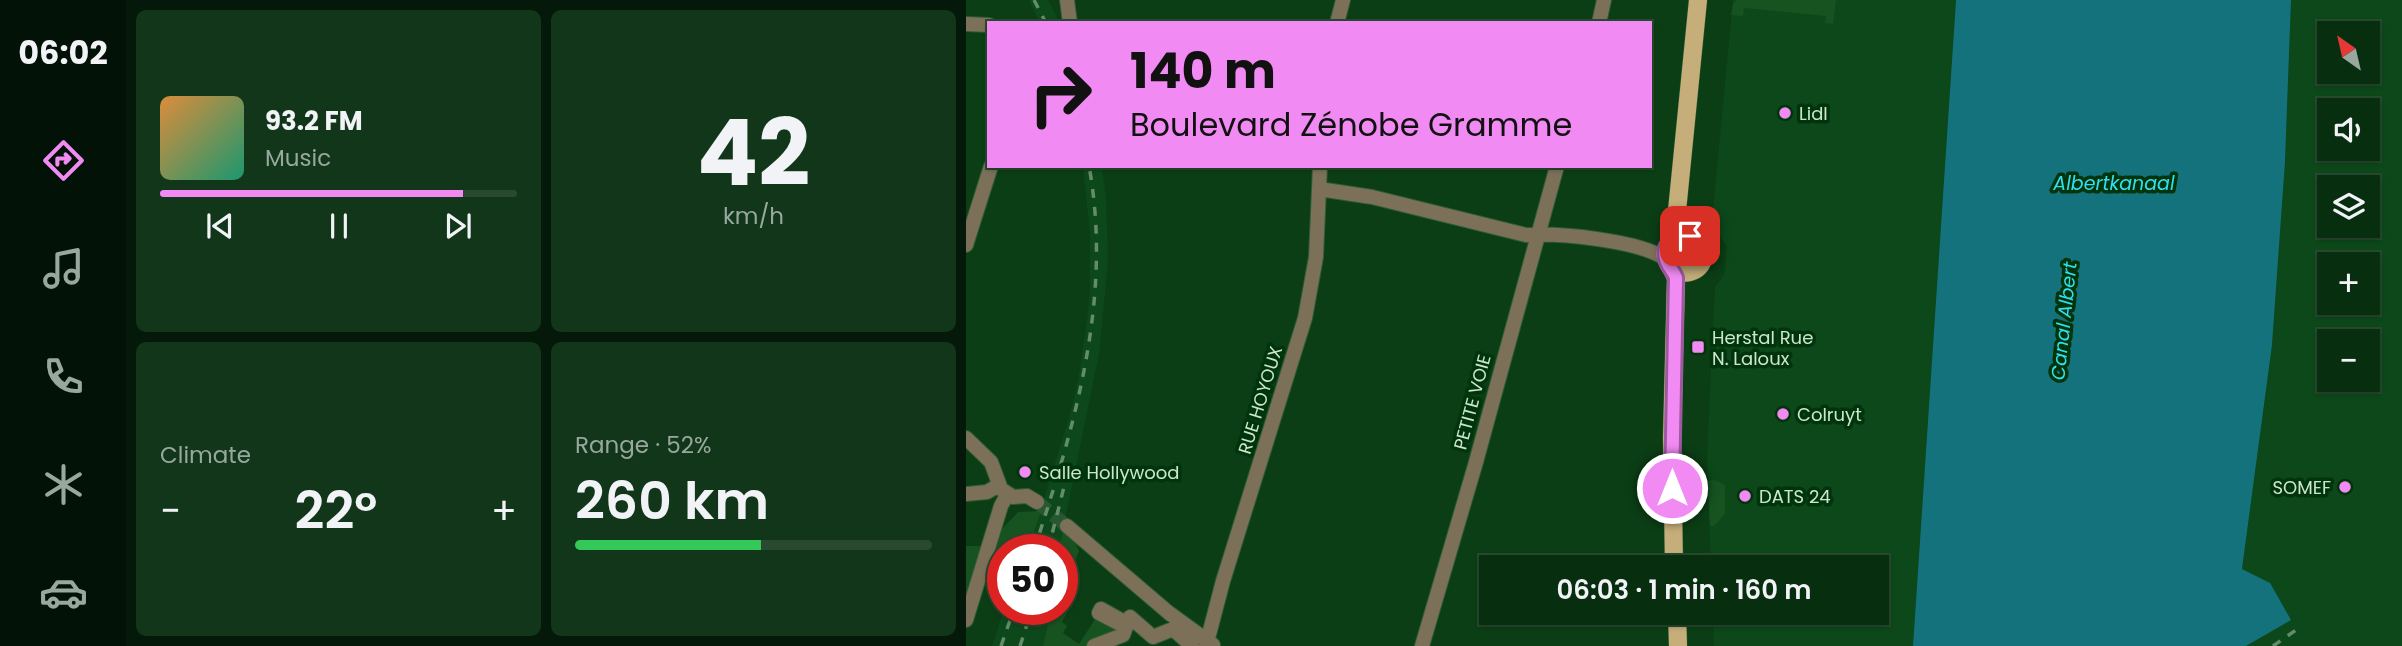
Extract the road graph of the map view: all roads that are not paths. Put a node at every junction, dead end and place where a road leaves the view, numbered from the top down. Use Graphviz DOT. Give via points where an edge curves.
graph roads {
  1 [pos="1068,0"];
  2 [pos="1343,0"];
  3 [pos="1604,0"];
  4 [pos="1698,0"];
  5 [pos="1070,21"];
  6 [pos="1338,21"];
  7 [pos="1599,21"];
  8 [pos="966,24"];
  9 [pos="987,25"];
  10 [pos="991,168"];
  11 [pos="1320,168"];
  12 [pos="1556,168"];
  13 [pos="1319,189"];
  14 [pos="1537,235"];
  15 [pos="1674,238"];
  16 [pos="967,239"];
  17 [pos="1670,265"];
  18 [pos="966,438"];
  19 [pos="998,491"];
  20 [pos="966,495"];
  21 [pos="1032,499"];
  22 [pos="1067,526"];
  23 [pos="1674,555"];
  24 [pos="966,620"];
  25 [pos="1677,625"];
  26 [pos="1204,644"];
  27 [pos="1094,646"];
  28 [pos="1422,646"];
  29 [pos="1678,646"];
  1 -- 5 [label="street"];
  2 -- 6 [label="street"];
  3 -- 7 [label="street"];
  4 -- 15 [label="main road"];
  8 -- 9 [label="street"];
  10 -- 16 [label="street"];
  11 -- 13 [label="street, RUE HOYOUX"];
  12 -- 14 [label="street, PETITE VOIE"];
  13 -- 14 [label="street"];
  13 -- 26 [label="street, RUE HOYOUX" via="1316,257 1306,318"];
  14 -- 17 [label="street" via="1652,251"];
  14 -- 28 [label="street, PETITE VOIE"];
  15 -- 17 [label="main road" via="1667,246"];
  15 -- 17 [label="main road" via="1690,236 1704,253 1695,271 1684,274"];
  17 -- 23 [label="main road" via="1676,278"];
  18 -- 19 [label="street" via="991,462"];
  19 -- 20 [label="street"];
  19 -- 21 [label="street"];
  19 -- 24 [label="street" via="1001,506"];
  22 -- 26 [label="street"];
  25 -- 29 [label="main road"];
  26 -- 27 [label="street" via="1173,629 1153,637 1130,617 1128,624 1101,609 1099,613 1126,627 1123,635"];
}
